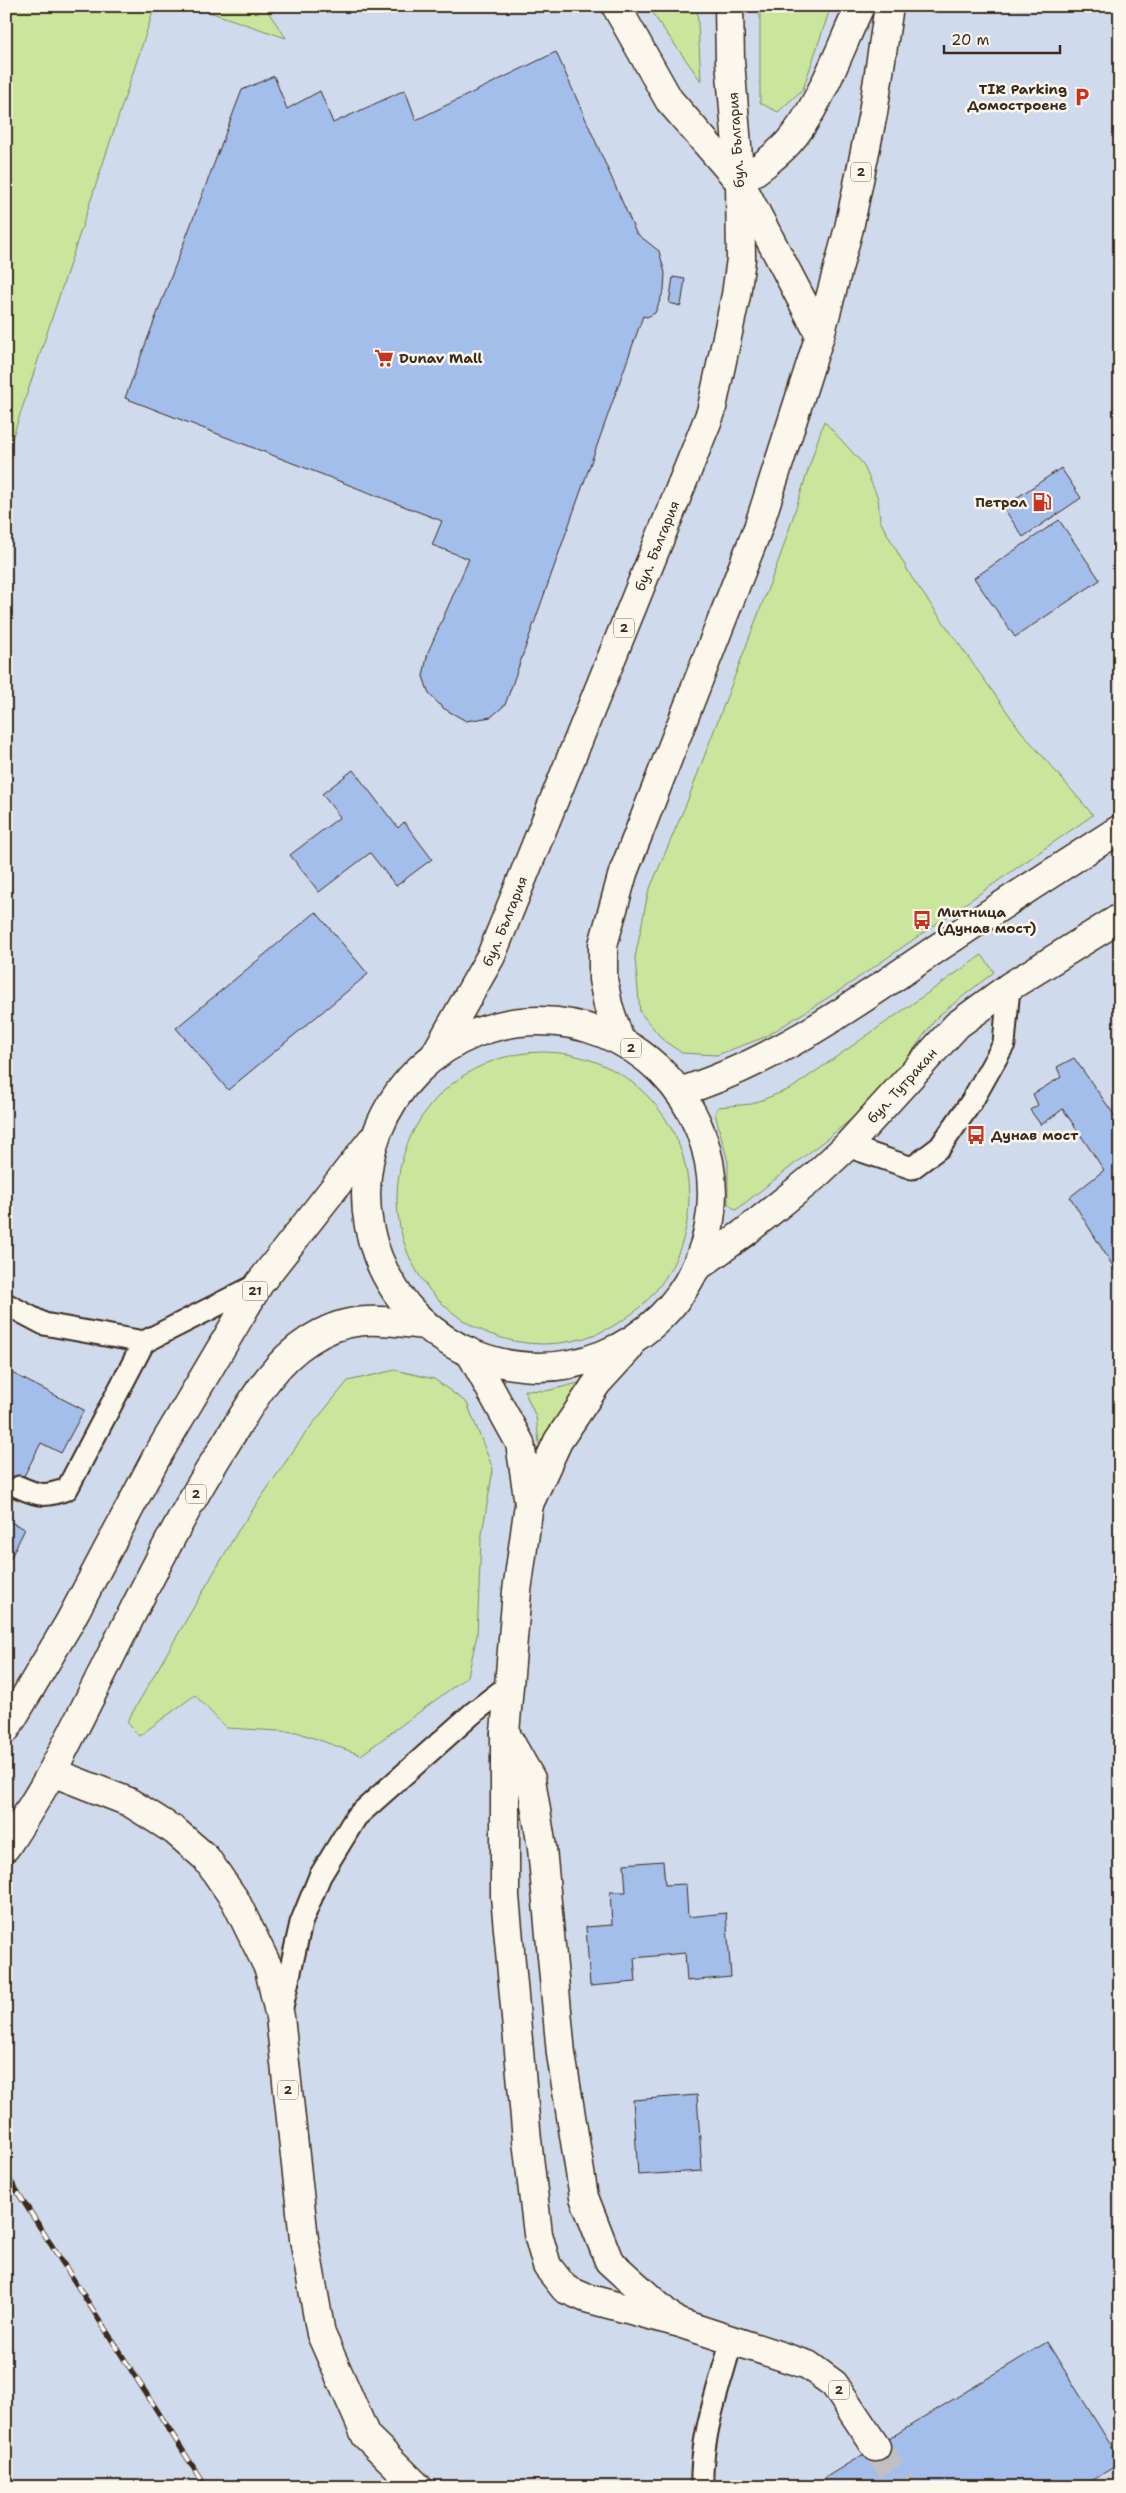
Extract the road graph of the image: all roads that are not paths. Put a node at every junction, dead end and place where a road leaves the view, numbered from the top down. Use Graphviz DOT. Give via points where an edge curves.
graph roads {
  1 [pos="616,6"];
  2 [pos="729,6"];
  3 [pos="860,6"];
  4 [pos="889,6"];
  5 [pos="740,182"];
  6 [pos="820,335"];
  7 [pos="1120,829"];
  8 [pos="1120,918"];
  9 [pos="1009,987"];
  10 [pos="620,1041"];
  11 [pos="436,1053"];
  12 [pos="679,1092"];
  13 [pos="374,1138"];
  14 [pos="847,1146"];
  15 [pos="696,1268"];
  16 [pos="260,1284"];
  17 [pos="6,1304"];
  18 [pos="424,1325"];
  19 [pos="642,1334"];
  20 [pos="144,1342"];
  21 [pos="471,1354"];
  22 [pos="19,1487"];
  23 [pos="529,1504"];
  24 [pos="509,1685"];
  25 [pos="6,1729"];
  26 [pos="505,1733"];
  27 [pos="52,1772"];
  28 [pos="6,1848"];
  29 [pos="280,2017"];
  30 [pos="676,2322"];
  31 [pos="732,2340"];
  32 [pos="876,2446"];
  33 [pos="418,2487"];
  34 [pos="702,2487"];
  1 -- 5 [label="main road" via="669,100"];
  2 -- 5 [label="main road, бул. България / 2"];
  3 -- 5 [label="main road" via="807,117 788,143"];
  4 -- 6 [label="main road, 2" via="873,113 850,228"];
  5 -- 6 [label="main road"];
  5 -- 11 [label="main road, бул. България / 2" via="741,259 711,412 491,956"];
  6 -- 10 [label="main road, 2" via="758,528 658,779 612,911 603,945 603,979"];
  7 -- 12 [label="main road" via="830,1019 751,1064"];
  8 -- 9 [label="main road, бул. Тутракан"];
  9 -- 14 [label="main road, бул. Тутракан" via="957,1025"];
  9 -- 14 [label="lane" via="1004,1044 972,1101 940,1148 912,1168"];
  10 -- 11 [label="main road, 2" via="575,1024 527,1020 479,1031"];
  10 -- 12 [label="main road, 2" via="652,1062"];
  11 -- 13 [label="main road, 2" via="398,1091"];
  12 -- 15 [label="main road, 2" via="702,1132 712,1178 710,1224"];
  13 -- 16 [label="main road, 21"];
  13 -- 18 [label="main road, 2" via="364,1188 370,1239 390,1286"];
  14 -- 15 [label="main road, бул. Тутракан" via="752,1227"];
  15 -- 19 [label="main road, 2" via="674,1304"];
  16 -- 20 [label="lane"];
  16 -- 25 [label="main road, 21" via="156,1458 69,1623"];
  17 -- 20 [label="lane" via="44,1324"];
  18 -- 21 [label="main road, 2"];
  18 -- 27 [label="main road, 2" via="371,1319 339,1325 307,1342 269,1376 203,1480 145,1586"];
  19 -- 21 [label="main road, 2" via="603,1356 559,1367 514,1366"];
  19 -- 23 [label="main road" via="597,1383 558,1442"];
  20 -- 22 [label="lane" via="67,1489 50,1496 34,1494"];
  21 -- 23 [label="main road, 2" via="520,1443"];
  23 -- 24 [label="main road, 2" via="516,1591"];
  24 -- 26 [label="main road, 2"];
  24 -- 29 [label="lane" via="356,1817 320,1876 301,1923"];
  26 -- 30 [label="main road" via="531,1779 542,1848 561,2054 584,2197 609,2261"];
  26 -- 30 [label="main road, 2" via="505,1896 527,2140 538,2234 547,2266 565,2289 586,2298"];
  27 -- 28 [label="main road, 2"];
  27 -- 29 [label="main road, 2" via="129,1802 175,1831 206,1858 235,1900 269,1968"];
  29 -- 33 [label="main road, 2" via="304,2239 321,2334 366,2436"];
  30 -- 31 [label="main road, 2"];
  31 -- 32 [label="main road, 2" via="808,2365 834,2384"];
  31 -- 34 [label="lane" via="706,2437"];
}
